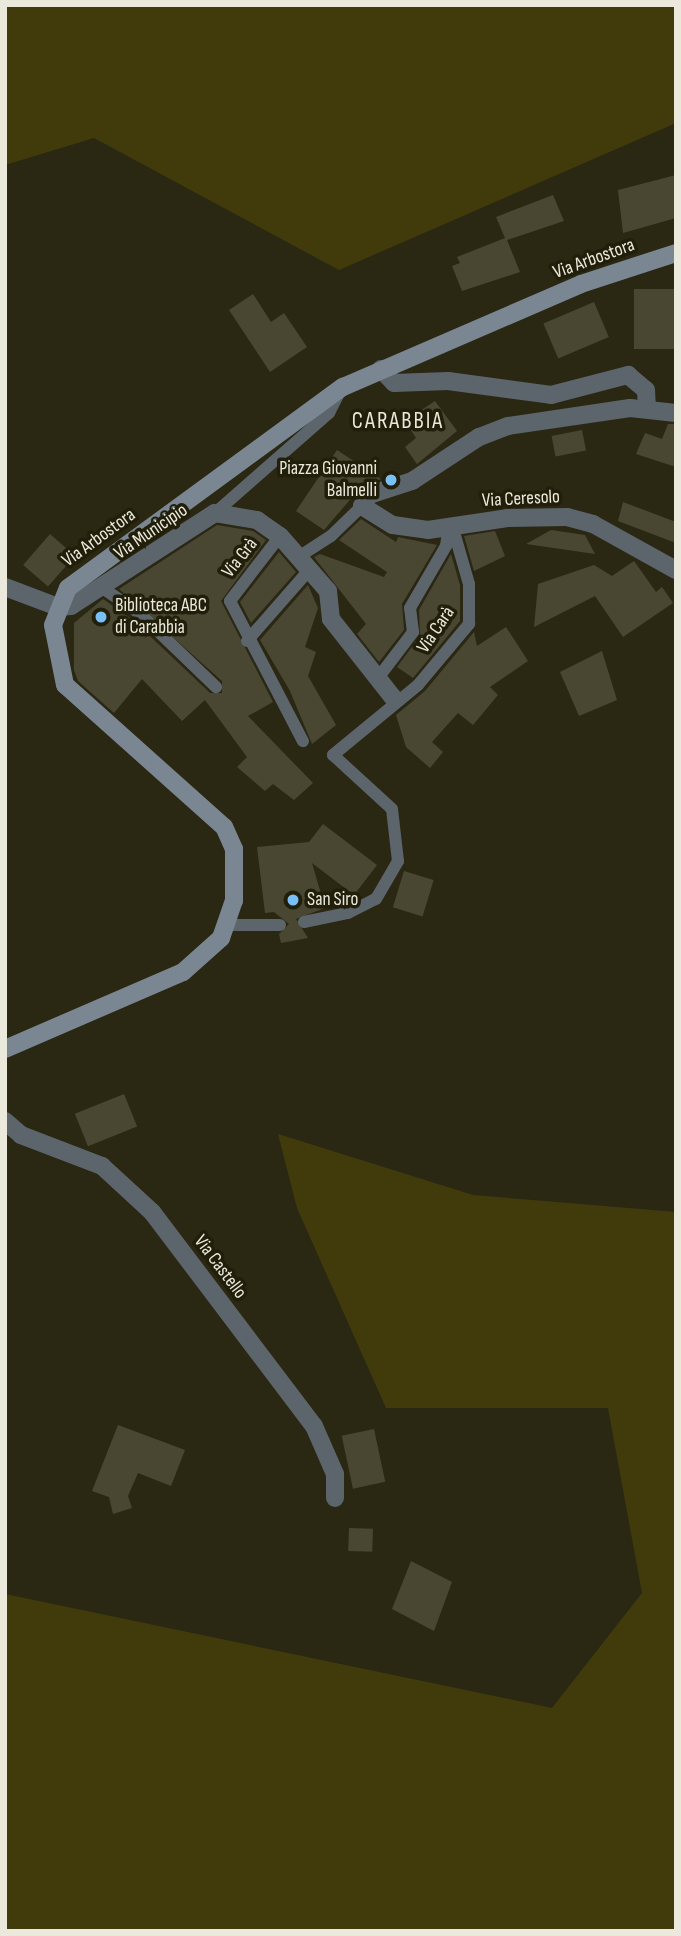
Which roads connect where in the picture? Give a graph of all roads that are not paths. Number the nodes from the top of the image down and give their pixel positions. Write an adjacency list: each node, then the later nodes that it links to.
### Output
1 (676, 253): 2 (street, Via Arbostora)
2 (381, 369): 3 (street, Via Arbostora); 4 (street)
3 (343, 387): 7 (lane); 14 (street, Via Arbostora)
4 (648, 409): 5 (street); 6 (street)
5 (676, 413)
6 (362, 506): 8 (street, Via Ceresolo); 10 (lane)
7 (215, 513): 9 (street, Via Municipio); 13 (street, Via Municipio)
8 (450, 525): 11 (street, Via Ceresolo); 16 (lane); 18 (lane, Via Carà)
9 (280, 536): 10 (street, Via Municipio); 15 (lane, Via Grà)
10 (305, 563): 15 (lane); 16 (street, Via Municipio)
11 (676, 570)
12 (5, 587): 14 (street)
13 (104, 589): 14 (street, Via Municipio); 17 (lane)
14 (58, 607): 21 (street, Via Arbostora)
15 (247, 641): 19 (lane)
16 (378, 678): 18 (street, Via Municipio)
17 (216, 687)
18 (395, 701): 20 (lane, Via Carà)
19 (303, 741)
20 (304, 922)
21 (226, 925): 22 (lane); 23 (street, Via Arbostora)
22 (279, 925)
23 (5, 1049)
24 (5, 1121): 25 (street, Via Castello)
25 (335, 1498)

